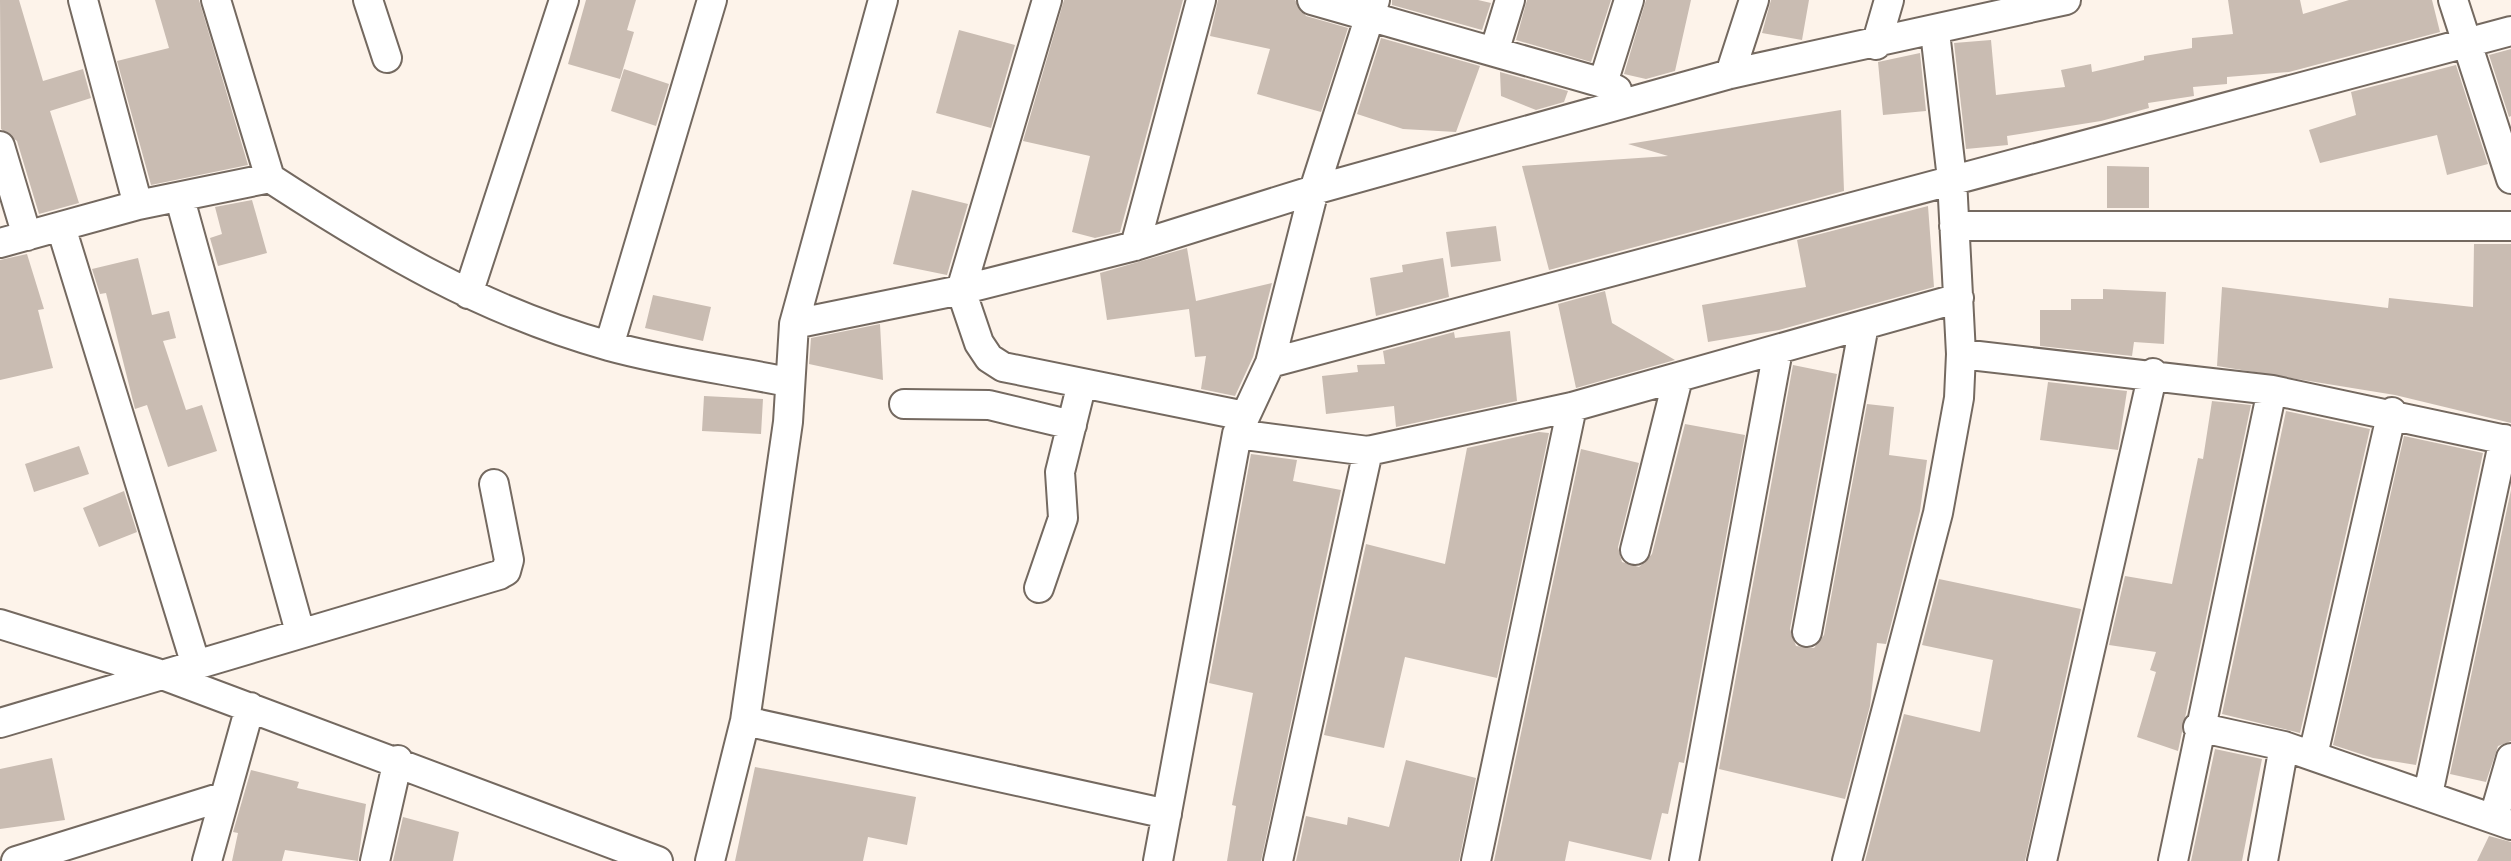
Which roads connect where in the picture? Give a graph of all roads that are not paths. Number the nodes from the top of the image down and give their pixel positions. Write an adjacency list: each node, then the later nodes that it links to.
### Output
1 (83, 0): 34 (street)
2 (216, 0): 29 (street)
3 (368, 0): 23 (street)
4 (564, 0): 41 (street)
5 (712, 0): 45 (street)
6 (884, 0): 43 (street)
7 (1047, 0): 40 (street)
8 (1201, 0): 39 (street)
9 (1312, 0): 17 (street)
10 (1510, 0): 22 (street)
11 (1629, 0): 25 (street)
12 (1754, 0): 24 (street)
13 (1889, 0): 21 (street)
14 (1962, 0): 18 (street)
15 (2066, 0): 18 (street)
16 (2453, 0): 20 (street)
17 (1373, 7): 22 (street); 32 (street)
18 (1944, 30): 21 (street); 30 (street)
19 (2511, 31): 20 (street)
20 (2466, 44): 27 (street); 30 (street)
21 (1876, 45): 24 (street)
22 (1495, 50): 25 (street)
23 (387, 58)
24 (1730, 74): 26 (street)
25 (1602, 84): 26 (street)
26 (1640, 100): 32 (street)
27 (2502, 130): 31 (street)
28 (0, 146): 38 (street)
29 (270, 178): 33 (street); 41 (street)
30 (1952, 179): 36 (street); 48 (street)
31 (2511, 180)
32 (1314, 190): 39 (street); 48 (street)
33 (180, 199): 34 (street); 65 (street)
34 (138, 205): 35 (street)
35 (61, 226): 38 (street); 67 (street)
36 (1954, 226): 37 (street); 42 (street)
37 (2511, 226)
38 (14, 239)
39 (1134, 246): 40 (street)
40 (961, 290): 43 (street); 52 (street)
41 (468, 294): 45 (street)
42 (1958, 298): 44 (street); 47 (street)
43 (794, 324): 51 (street)
44 (1864, 325): 46 (street); 66 (street)
45 (609, 346): 51 (street)
46 (1778, 350): 50 (street); 89 (street)
47 (1961, 354): 49 (street); 90 (street)
48 (1270, 363): 58 (street)
49 (2153, 373): 53 (street); 91 (street)
50 (1678, 378): 55 (street); 62 (street)
51 (788, 382): 70 (street)
52 (1082, 383): 57 (street); 58 (street)
53 (2272, 390): 56 (street); 72 (street)
54 (904, 404): 57 (street)
55 (1572, 407): 60 (street); 88 (street)
56 (2392, 412): 59 (street); 74 (street)
57 (1072, 425): 63 (street)
58 (1241, 425): 60 (street); 79 (street)
59 (2508, 440): 77 (street)
60 (1368, 451): 87 (street)
61 (494, 484): 65 (street)
62 (1634, 550)
63 (1038, 588)
64 (0, 624): 68 (street)
65 (300, 632): 67 (street)
66 (1807, 632)
67 (195, 662): 68 (street)
68 (157, 673): 69 (street); 71 (street)
69 (250, 707): 76 (street); 78 (street)
70 (746, 720): 79 (street); 85 (street)
71 (0, 724)
72 (2198, 727): 73 (street); 92 (street)
73 (2284, 746): 74 (street); 93 (street)
74 (2312, 755): 77 (street)
75 (2511, 758): 80 (street)
76 (398, 760): 83 (street); 84 (street)
77 (2428, 794): 80 (street)
78 (222, 797): 81 (street); 82 (street)
79 (1166, 814): 86 (street)
80 (2502, 821)
81 (16, 861)
82 (208, 861)
83 (376, 861)
84 (658, 861)
85 (710, 861)
86 (1158, 861)
87 (1278, 861)
88 (1476, 861)
89 (1684, 861)
90 (1848, 861)
91 (2042, 861)
92 (2173, 861)
93 (2263, 861)

